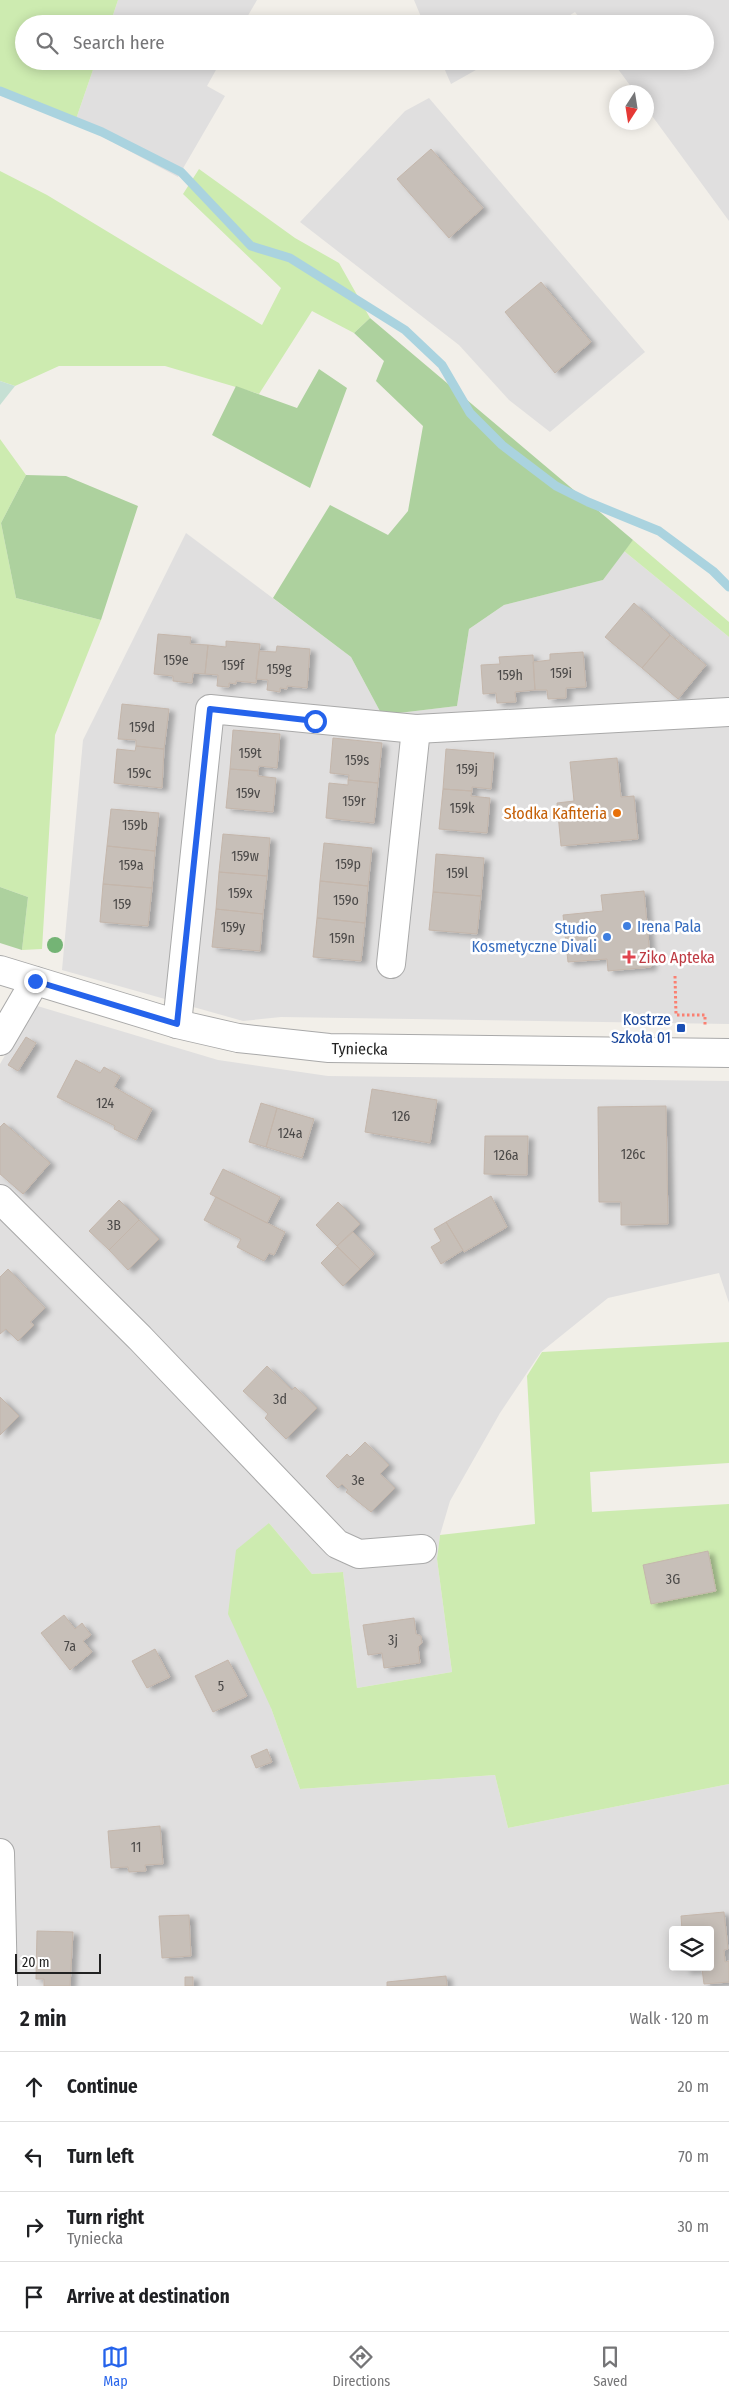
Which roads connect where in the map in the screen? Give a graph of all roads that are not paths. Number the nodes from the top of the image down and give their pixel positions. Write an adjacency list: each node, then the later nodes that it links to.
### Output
1 (729, 712): 2 (street)
2 (416, 729): 3 (street); 6 (street)
3 (391, 964)
4 (0, 970): 5 (street, Tyniecka)
5 (35, 981): 6 (street, Tyniecka); 7 (street)
6 (177, 1024): 8 (street, Tyniecka)
7 (0, 1041)
8 (729, 1052)
9 (0, 1200): 10 (street)
10 (422, 1549)
11 (0, 1853): 12 (street)
12 (3, 1986)

